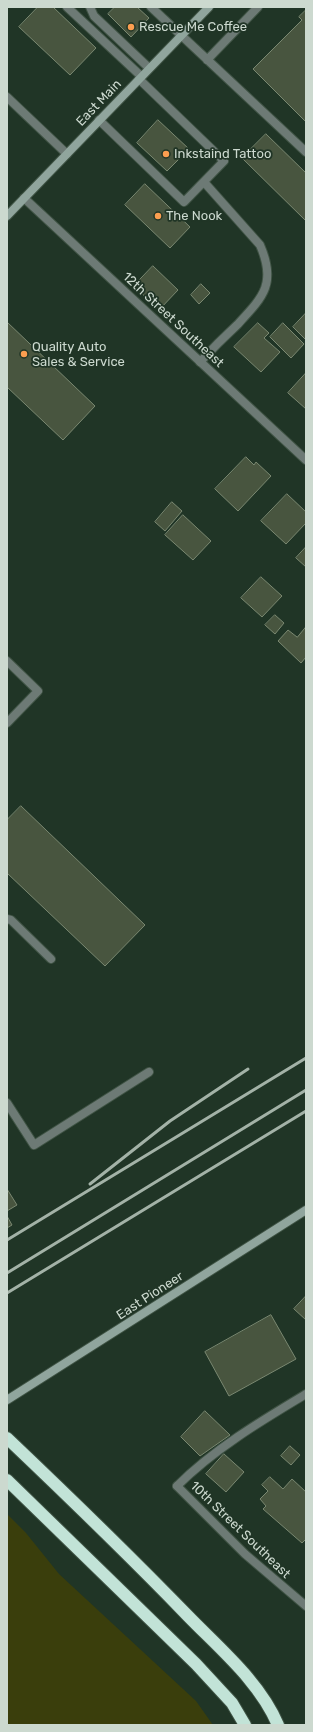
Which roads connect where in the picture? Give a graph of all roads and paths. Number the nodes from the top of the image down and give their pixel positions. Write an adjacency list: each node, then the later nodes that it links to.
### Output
1 (67, 7): 9 (street)
2 (90, 7): 8 (street)
3 (151, 7): 6 (street)
4 (209, 7): 6 (street, East Main)
5 (258, 7): 7 (street)
6 (181, 35): 7 (street); 8 (street, East Main)
7 (207, 60): 12 (street)
8 (149, 68): 9 (street, East Main)
9 (140, 78): 11 (street, East Main); 14 (street)
10 (7, 97): 13 (street)
11 (99, 120): 13 (street, East Main); 14 (street)
12 (306, 152)
13 (67, 154): 15 (street, East Main)
14 (204, 182): 17 (street)
15 (24, 198): 16 (street, East Main); 17 (street, 12th Street Southeast)
16 (7, 216)
17 (200, 362): 18 (street, 12th Street Southeast)
18 (306, 460)
19 (7, 661): 20 (street)
20 (7, 723)
21 (7, 919): 22 (street)
22 (51, 959)
23 (149, 1072): 24 (street)
24 (7, 1103)
25 (306, 1210): 27 (street, East Pioneer)
26 (306, 1394): 30 (street, 10th Street Southeast)
27 (7, 1400)
28 (7, 1438): 32 (highway)
29 (7, 1480): 31 (highway)
30 (306, 1606)
31 (245, 1725)
32 (278, 1725)

